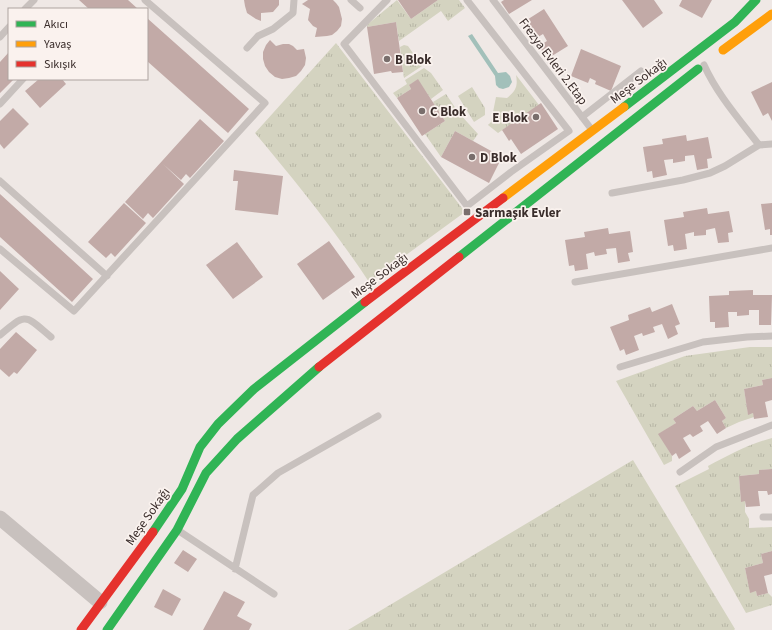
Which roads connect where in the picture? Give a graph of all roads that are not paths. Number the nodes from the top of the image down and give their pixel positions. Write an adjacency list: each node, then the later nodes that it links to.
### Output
1 (34, 0): 9 (lane)
2 (145, 0): 29 (lane)
3 (294, 0): 14 (lane)
4 (350, 0): 10 (lane)
5 (387, 0): 23 (lane)
6 (467, 0): 23 (lane)
7 (493, 0): 19 (lane, Frezya Evleri 2.Etap)
8 (756, 0): 20 (street, Meşe Sokağı)
9 (26, 8)
10 (360, 8)
11 (772, 14): 15 (street)
12 (8, 28): 13 (lane)
13 (0, 37)
14 (246, 48)
15 (704, 65): 22 (lane); 41 (street)
16 (641, 71): 19 (lane, Frezya Evleri 2.Etap)
17 (22, 80): 18 (lane)
18 (0, 104)
19 (582, 118): 20 (lane, Frezya Evleri 2.Etap)
20 (592, 130): 25 (street, Meşe Sokağı)
21 (772, 144): 22 (lane)
22 (759, 145): 26 (lane)
23 (511, 172): 25 (lane)
24 (0, 181): 29 (lane)
25 (519, 185): 44 (street, Meşe Sokağı)
26 (612, 193)
27 (772, 248): 30 (lane)
28 (0, 250): 29 (lane)
29 (106, 276)
30 (575, 282)
31 (0, 335): 33 (lane)
32 (772, 336): 34 (lane)
33 (51, 337)
34 (620, 367)
35 (378, 416): 42 (lane)
36 (772, 425): 37 (lane)
37 (680, 472)
38 (763, 517): 39 (lane)
39 (772, 517)
40 (0, 518): 44 (street)
41 (177, 530): 42 (lane); 46 (street)
42 (235, 569): 43 (lane)
43 (274, 594)
44 (100, 602): 45 (street, Meşe Sokağı)
45 (81, 630)
46 (107, 630)

